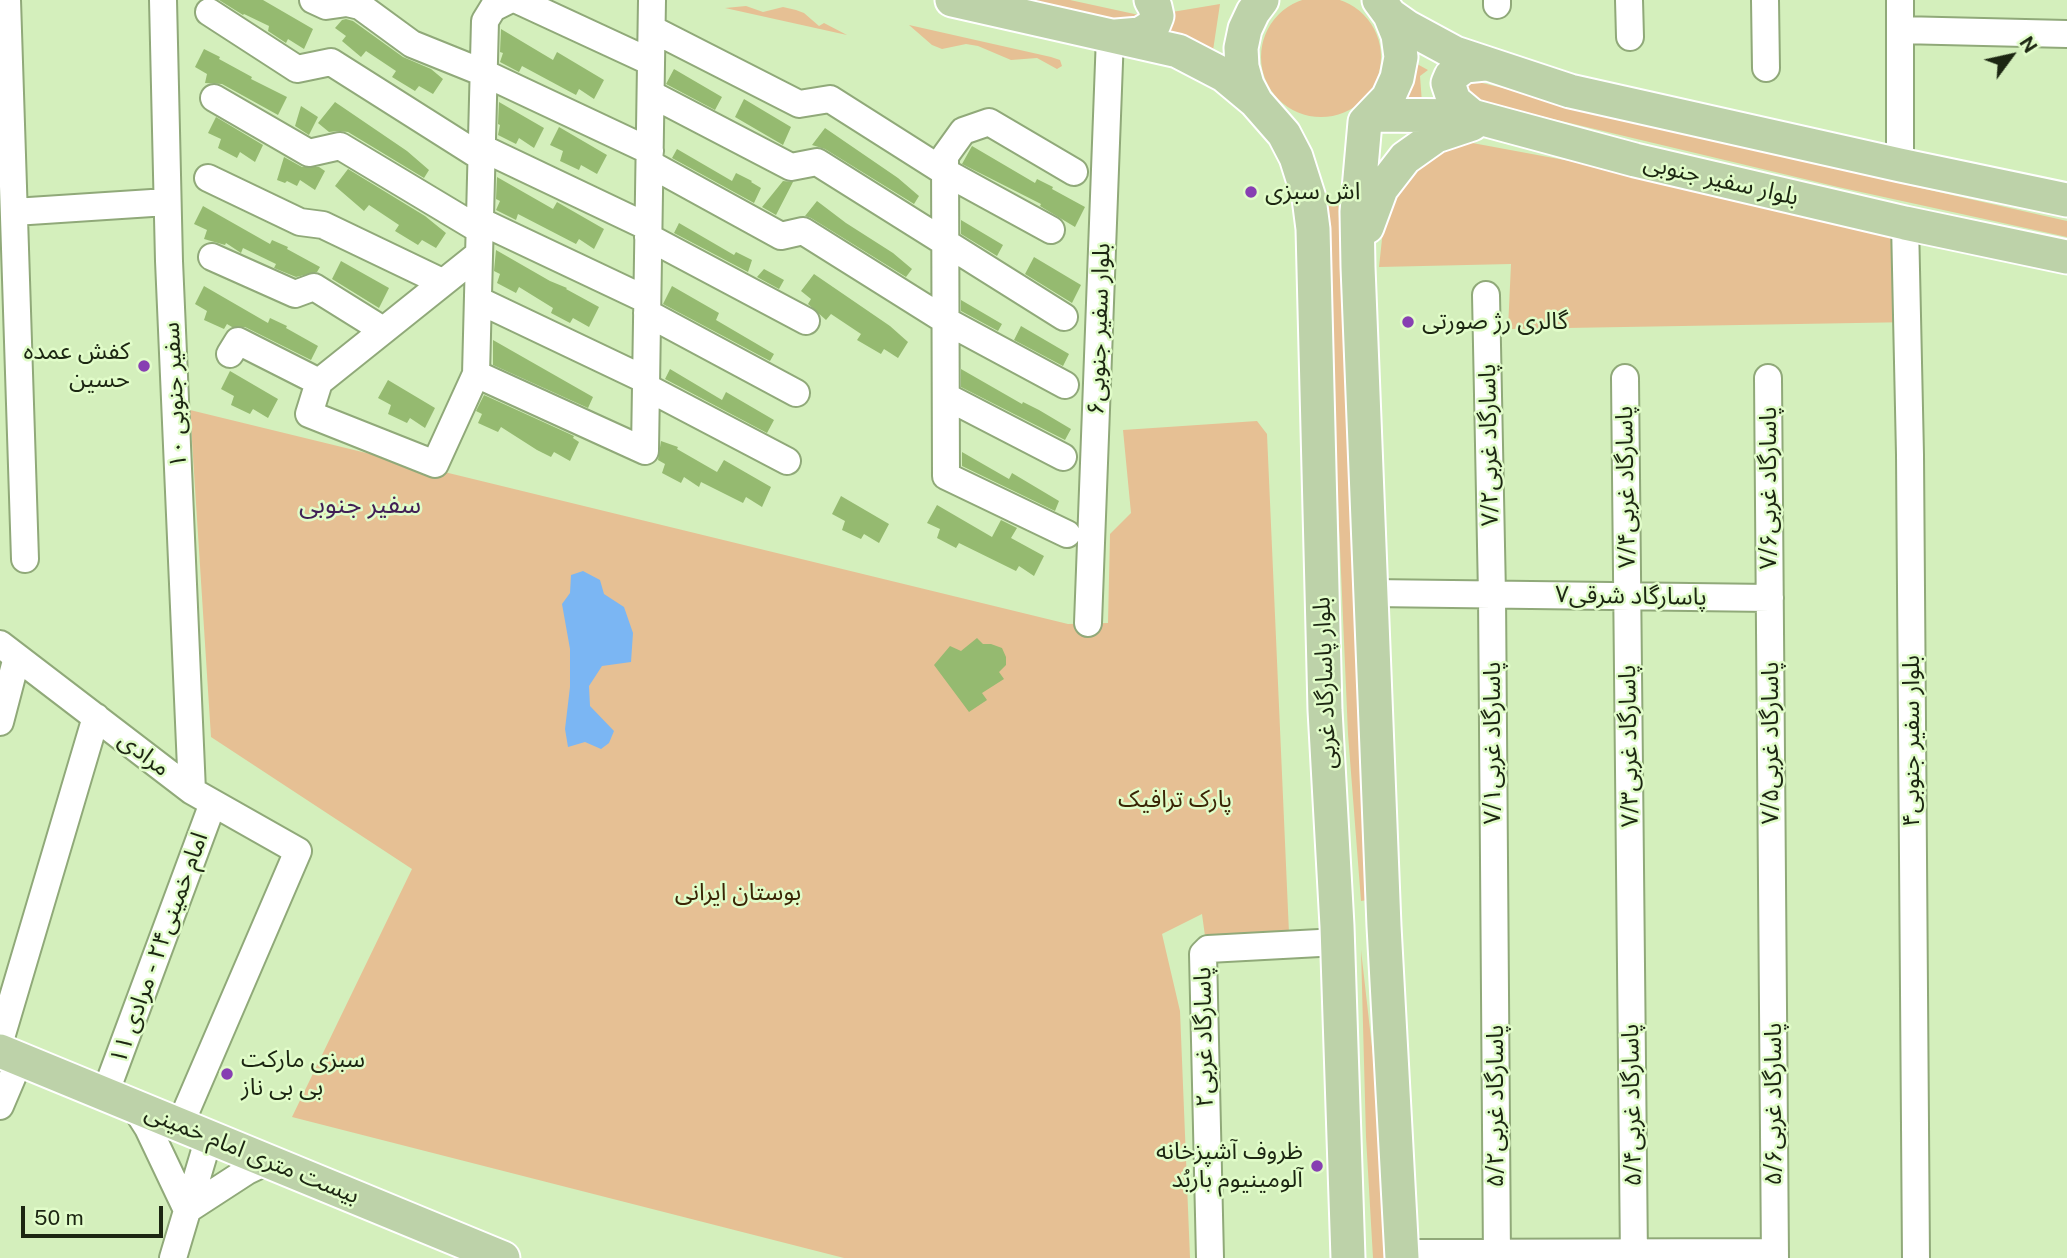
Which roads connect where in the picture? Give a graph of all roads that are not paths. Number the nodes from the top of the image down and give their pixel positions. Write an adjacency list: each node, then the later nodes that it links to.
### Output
1 (7, 0): 20 (street)
2 (163, 0): 37 (street, سفیر جنوبی ۱۰)
3 (313, 0): 24 (street)
4 (509, 0): 24 (street)
5 (517, 0): 21 (street)
6 (652, 0): 15 (street)
7 (952, 0): 18 (main road)
8 (1151, 0): 18 (main road)
9 (1262, 0): 27 (main road)
10 (1629, 0): 19 (street)
11 (1765, 0): 23 (street)
12 (1900, 0): 16 (street)
13 (1384, 7): 22 (main road); 28 (main road)
14 (209, 12): 30 (street)
15 (652, 29): 21 (street); 33 (street)
16 (1900, 30): 17 (street); 32 (street)
17 (2067, 34)
18 (1110, 36): 27 (main road); 73 (street, بلوار سفیر جنوبی۶)
19 (1630, 37)
20 (4, 39): 38 (street)
21 (651, 62): 25 (street)
22 (1485, 64): 29 (main road); 32 (main road)
23 (1766, 68)
24 (484, 73): 30 (street); 31 (street)
25 (650, 94): 31 (street); 43 (street)
26 (214, 98): 42 (street)
27 (1264, 110): 79 (main road, بلوار پاسارگاد غربی)
28 (1369, 118): 29 (main road, بلوار سفیر جنوبی); 46 (main road, بلوار پاسارگاد غربی)
29 (1484, 119): 39 (main road, بلوار سفیر جنوبی); 46 (main road)
30 (481, 152): 41 (street); 42 (street)
31 (650, 157): 41 (street); 53 (street)
32 (1900, 165): 36 (main road)
33 (945, 172): 34 (street); 40 (street); 43 (street)
34 (1074, 172)
35 (208, 178): 47 (street)
36 (2067, 200)
37 (167, 202): 38 (street); 77 (street, سفیر جنوبی ۱۰)
38 (14, 212): 57 (street)
39 (1905, 223): 45 (main road, بلوار سفیر جنوبی); 97 (street, بلوار سفیر جنوبی۴)
40 (1051, 230)
41 (648, 232): 50 (street); 52 (street)
42 (480, 235): 47 (street); 49 (street); 50 (street)
43 (946, 245): 51 (street); 53 (street)
44 (212, 257): 54 (street)
45 (2067, 257)
46 (1358, 267): 69 (main road, بلوار پاسارگاد غربی)
47 (442, 282): 54 (street)
48 (1486, 295): 70 (street, پاسارگاد غربی۷/۲)
49 (478, 300): 56 (street); 61 (street)
50 (647, 307): 61 (street); 63 (street)
51 (1064, 317)
52 (806, 321)
53 (947, 322): 62 (street); 64 (street)
54 (383, 330): 60 (street)
55 (230, 354): 60 (street)
56 (476, 374): 60 (street); 61 (street)
57 (10, 378): 68 (street)
58 (1625, 378): 71 (street, پاسارگاد غربی۷/۴)
59 (1768, 378): 72 (street, پاسارگاد غربی۷/۶)
60 (319, 382)
61 (646, 383): 66 (street)
62 (1065, 385)
63 (796, 393)
64 (947, 397): 65 (street); 67 (street)
65 (1063, 457)
66 (787, 461)
67 (1067, 534)
68 (25, 559)
69 (1372, 593): 70 (street, پاسارگاد شرقی۷); 78 (main road, بلوار پاسارگاد غربی)
70 (1492, 595): 71 (street, پاسارگاد شرقی۷); 82 (street, پاسارگاد غربی۷/۱)
71 (1628, 596): 72 (street, پاسارگاد شرقی۷); 81 (street, پاسارگاد غربی۷/۳)
72 (1770, 598): 80 (street, پاسارگاد غربی۷/۵)
73 (1088, 623)
74 (9, 650): 75 (street, مرادی); 76 (street)
75 (96, 717): 77 (street, مرادی); 83 (street)
76 (0, 722)
77 (202, 797): 84 (street, امام خمینی۲۴ - مرادی ۱۱); 86 (street, مرادی)
78 (1384, 926): 79 (main road); 89 (main road, بلوار پاسارگاد غربی)
79 (1338, 934): 95 (street, پاسارگاد غربی۲); 96 (main road, بلوار پاسارگاد غربی)
80 (1773, 955): 92 (street, پاسارگاد غربی۵/۶)
81 (1631, 957): 91 (street, پاسارگاد غربی۵/۴)
82 (1495, 960): 90 (street, پاسارگاد غربی۵/۲)
83 (7, 1050): 84 (main road, بیست متری امام خمینی); 85 (street)
84 (119, 1100): 86 (main road, بیست متری امام خمینی); 88 (street)
85 (0, 1106)
86 (194, 1131): 87 (main road, بیست متری امام خمینی); 88 (street)
87 (268, 1161): 88 (street); 94 (main road, بیست متری امام خمینی)
88 (187, 1210): 93 (street)
89 (1402, 1255): 90 (street)
90 (1497, 1255): 91 (street)
91 (1634, 1255): 92 (street)
92 (1775, 1255)
93 (173, 1258)
94 (503, 1258)
95 (1210, 1258)
96 (1348, 1258)
97 (1916, 1258)

